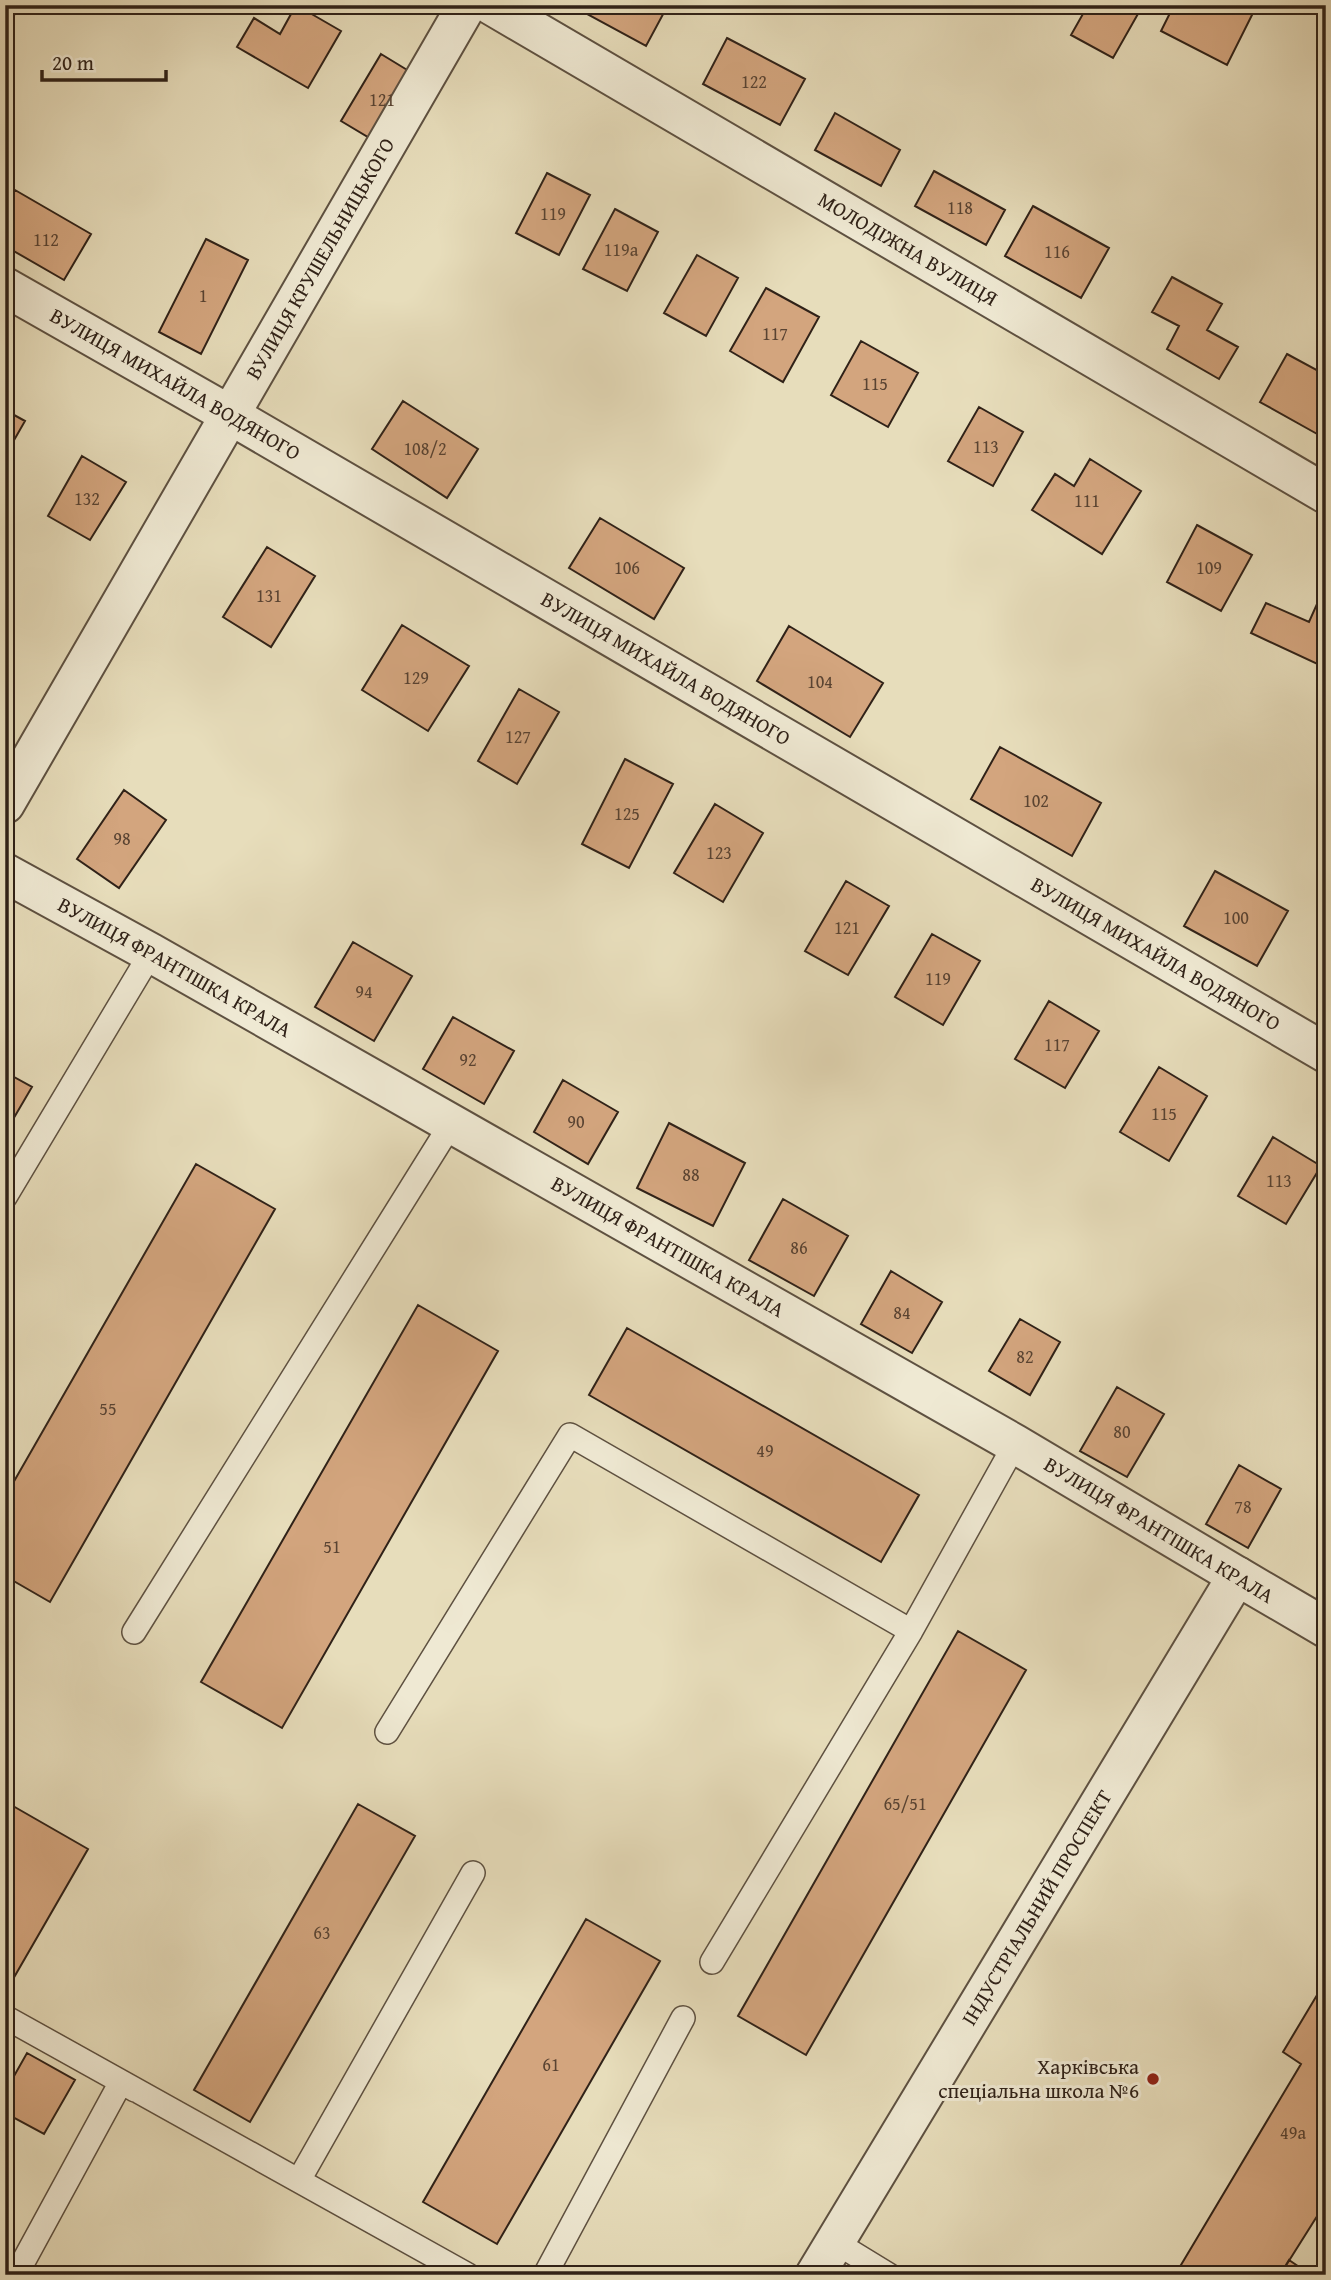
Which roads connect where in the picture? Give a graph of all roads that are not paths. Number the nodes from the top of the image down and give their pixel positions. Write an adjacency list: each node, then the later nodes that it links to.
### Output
1 (467, 5): 4 (street, ВУЛИЦЯ КРУШЕЛЬНИЦЬКОГО)
2 (491, 5): 5 (street, МОЛОДІЖНА ВУЛИЦЯ)
3 (5, 287): 4 (street, ВУЛИЦЯ МИХАЙЛА ВОДЯНОГО)
4 (230, 415): 6 (street, ВУЛИЦЯ КРУШЕЛЬНИЦЬКОГО); 9 (street, ВУЛИЦЯ МИХАЙЛА ВОДЯНОГО)
5 (1326, 494)
6 (5, 804)
7 (5, 873): 8 (street, ВУЛИЦЯ ФРАНТІШКА КРАЛА)
8 (151, 953): 10 (street, ВУЛИЦЯ ФРАНТІШКА КРАЛА); 11 (lane)
9 (1326, 1053)
10 (451, 1124): 12 (street, ВУЛИЦЯ ФРАНТІШКА КРАЛА); 16 (lane)
11 (5, 1198)
12 (1015, 1444): 13 (street, ВУЛИЦЯ ФРАНТІШКА КРАЛА); 15 (lane)
13 (1237, 1576): 14 (street, ВУЛИЦЯ ФРАНТІШКА КРАЛА); 24 (street, ІНДУСТРІАЛЬНИЙ ПРОСПЕКТ)
14 (1326, 1628)
15 (911, 1631): 17 (lane); 19 (lane)
16 (134, 1632)
17 (387, 1732)
18 (473, 1873): 23 (lane)
19 (712, 1962)
20 (5, 2017): 22 (lane)
21 (682, 2018): 27 (lane)
22 (121, 2082): 23 (lane); 25 (lane)
23 (299, 2180): 26 (lane)
24 (835, 2242): 28 (street, ІНДУСТРІАЛЬНИЙ ПРОСПЕКТ); 29 (lane)
25 (16, 2275)
26 (468, 2275)
27 (545, 2275)
28 (815, 2275)
29 (889, 2275)

